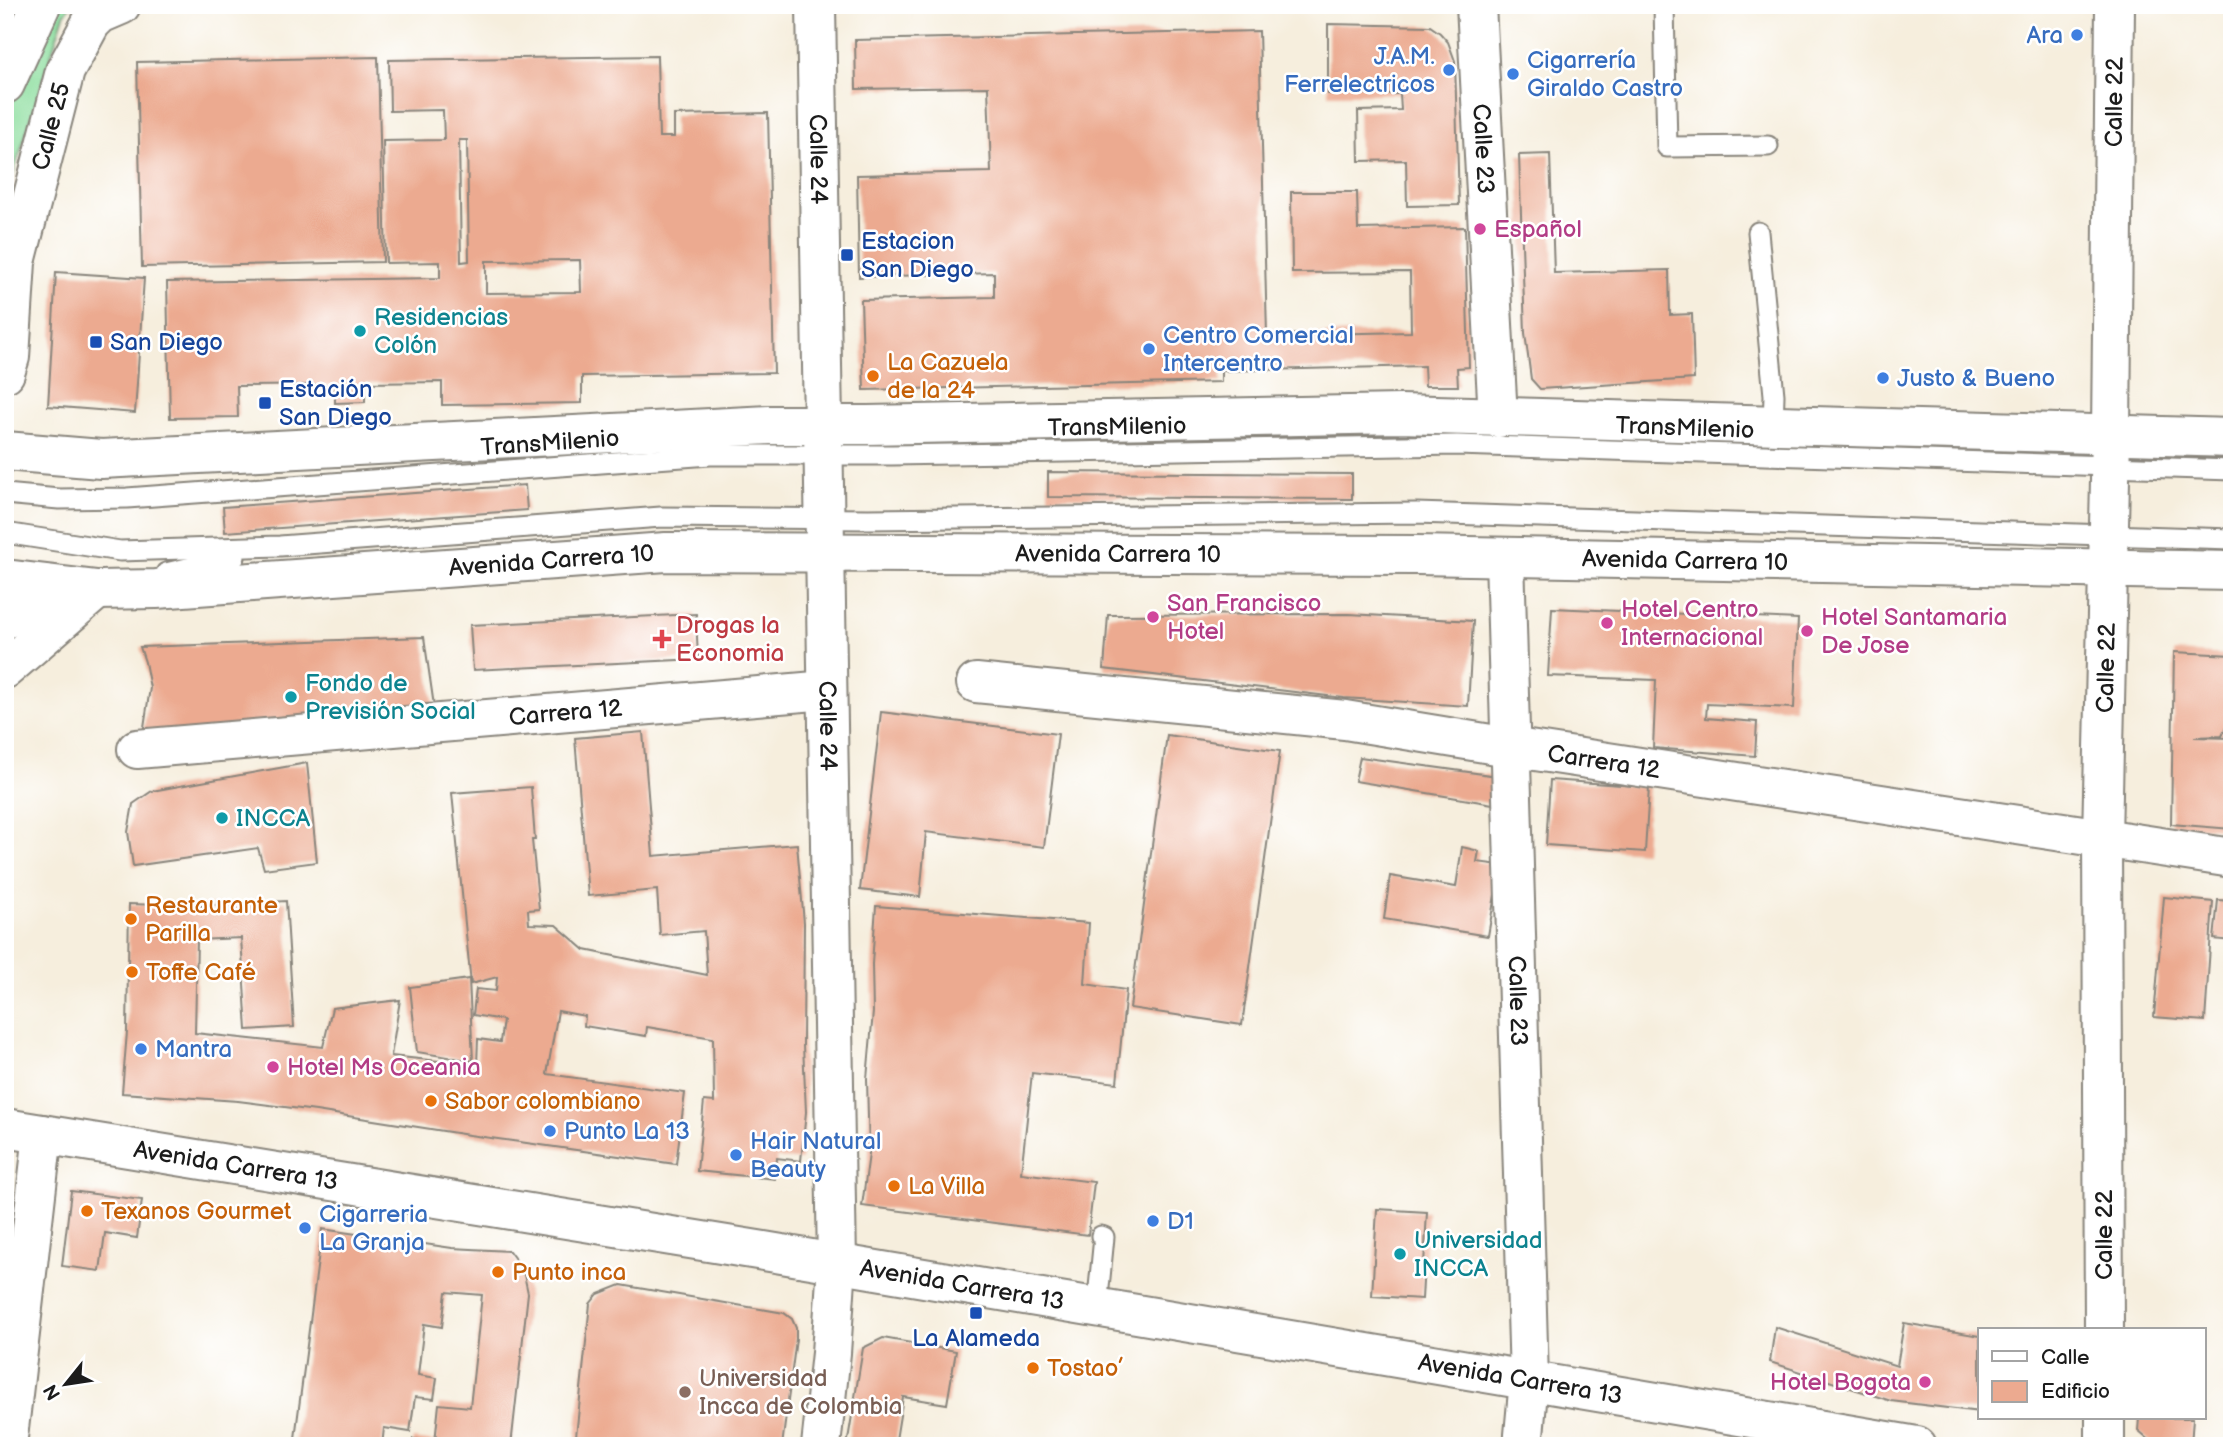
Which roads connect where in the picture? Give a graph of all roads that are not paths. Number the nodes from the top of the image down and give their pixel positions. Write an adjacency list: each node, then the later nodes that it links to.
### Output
1 (41, 5): 7 (main road)
2 (816, 5): 14 (main road, Calle 24)
3 (1476, 5): 11 (main road, Calle 23)
4 (1664, 5): 8 (lane)
5 (2115, 5): 16 (main road, Calle 22)
6 (111, 10): 10 (main road, Calle 25)
7 (5, 84)
8 (1768, 146)
9 (1758, 232): 12 (lane)
10 (5, 373)
11 (1498, 418): 12 (main road); 14 (main road)
12 (1773, 426): 16 (main road)
13 (2232, 438): 16 (main road)
14 (823, 440): 15 (main road); 16 (lane, TransMilenio); 18 (lane, TransMilenio); 20 (main road, Calle 24)
15 (5, 451)
16 (2111, 451): 17 (lane, TransMilenio); 23 (main road, Calle 22)
17 (2232, 470)
18 (5, 494)
19 (5, 533): 22 (lane)
20 (824, 536): 22 (lane); 23 (lane); 24 (main road, Avenida Carrera 10); 27 (main road, Avenida Carrera 10); 31 (main road, Calle 24)
21 (2232, 539): 23 (lane)
22 (280, 546): 27 (lane)
23 (2108, 552): 24 (main road, Avenida Carrera 10); 25 (main road, Avenida Carrera 10); 34 (main road, Calle 22)
24 (1505, 557): 32 (main road, Calle 23)
25 (2232, 571)
26 (5, 579): 27 (main road, Avenida Carrera 10)
27 (97, 590): 28 (main road); 29 (main road)
28 (5, 619)
29 (5, 668)
30 (976, 683): 32 (main road, Carrera 12)
31 (827, 690): 33 (main road, Carrera 12); 39 (main road, Calle 24)
32 (1509, 747): 34 (main road, Carrera 12); 42 (main road, Calle 23)
33 (137, 749)
34 (2102, 838): 35 (main road, Carrera 12); 41 (main road, Calle 22)
35 (2232, 858)
36 (5, 1128): 37 (main road, Avenida Carrera 13)
37 (43, 1133): 39 (main road, Avenida Carrera 13); 44 (main road)
38 (1101, 1236): 40 (lane)
39 (837, 1264): 40 (main road, Avenida Carrera 13); 45 (main road, Calle 24)
40 (1097, 1308): 42 (main road, Avenida Carrera 13)
41 (2104, 1328)
42 (1529, 1380): 46 (main road, Calle 23); 47 (main road, Avenida Carrera 13)
43 (2105, 1420): 48 (main road)
44 (7, 1446)
45 (821, 1446)
46 (1523, 1446)
47 (1917, 1446)
48 (2105, 1446)

